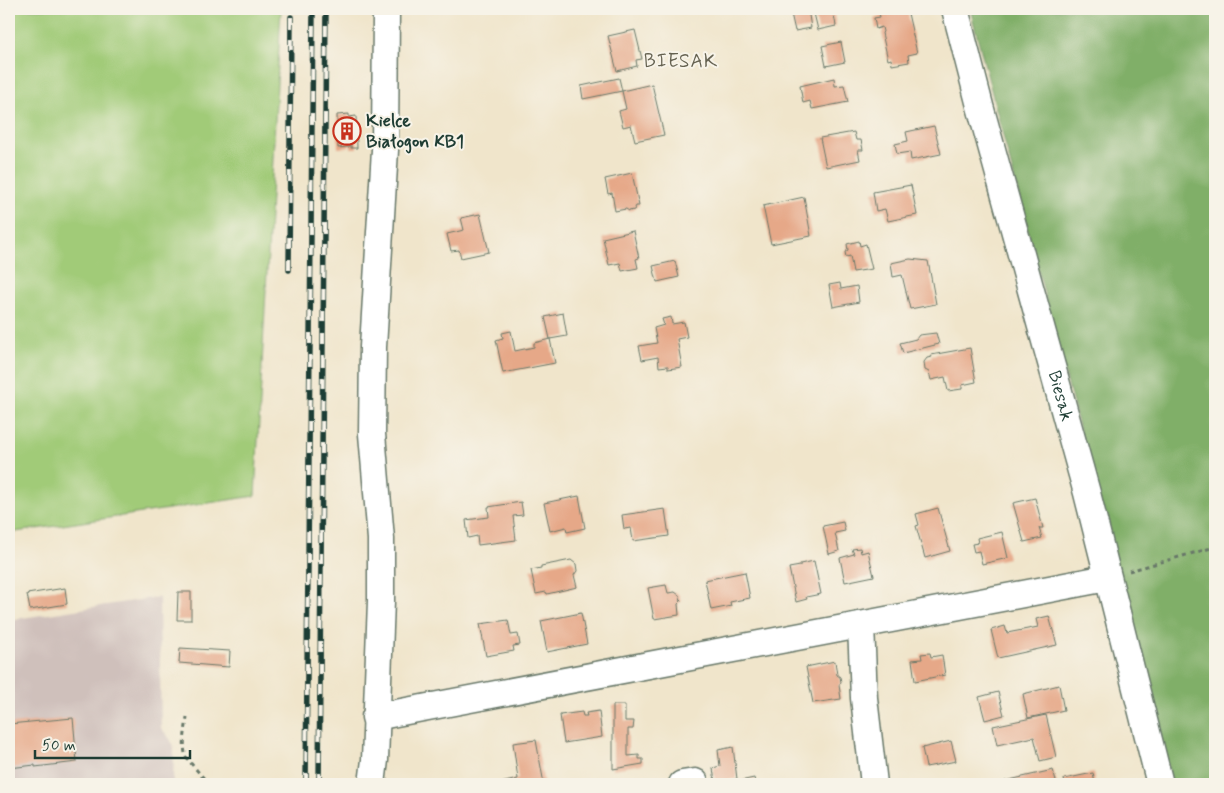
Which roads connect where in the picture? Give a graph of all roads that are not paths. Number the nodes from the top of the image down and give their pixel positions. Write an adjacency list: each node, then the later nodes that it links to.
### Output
1 (386, 9): 5 (street)
2 (955, 9): 3 (street, Biesak)
3 (1107, 578): 4 (street); 8 (street, Biesak)
4 (861, 625): 5 (street); 7 (street)
5 (376, 717): 6 (street)
6 (372, 784)
7 (874, 784)
8 (1160, 784)

